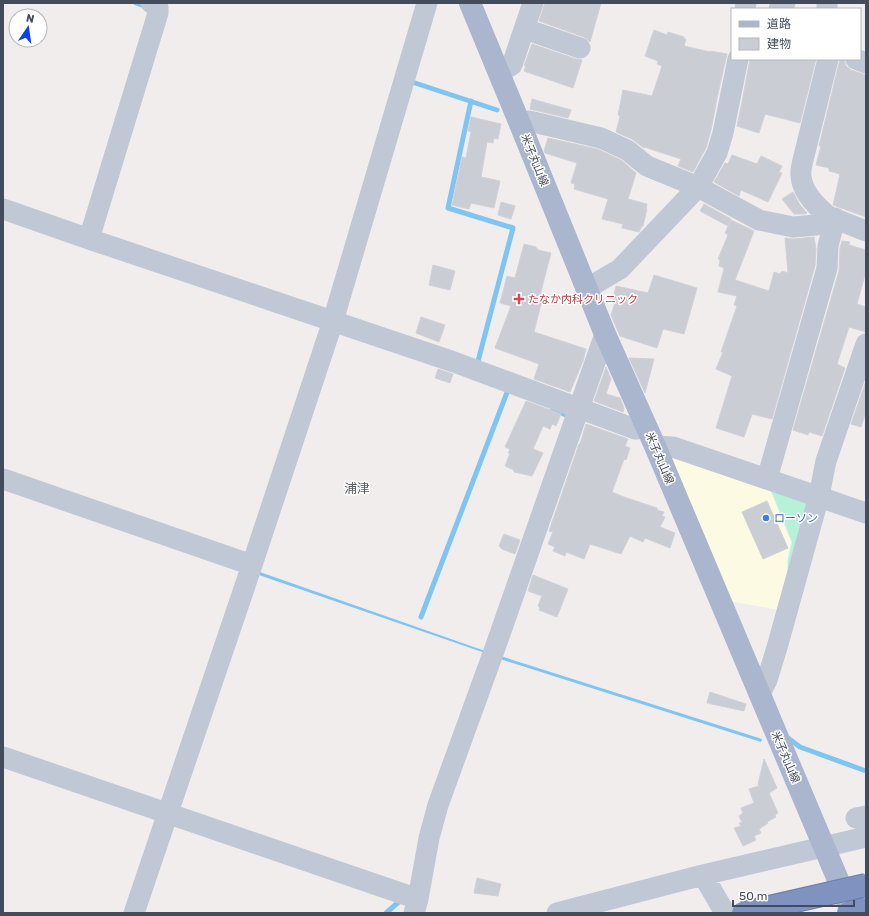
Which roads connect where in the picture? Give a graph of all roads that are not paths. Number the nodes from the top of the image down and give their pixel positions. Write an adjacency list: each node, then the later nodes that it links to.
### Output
1 (151, 3): 15 (street)
2 (427, 3): 17 (street)
3 (470, 3): 9 (main road, 米子丸山線)
4 (533, 3): 5 (street)
5 (525, 29): 6 (street); 9 (street)
6 (580, 48)
7 (738, 60): 11 (street)
8 (828, 60): 13 (street)
9 (499, 72): 10 (main road, 米子丸山線)
10 (520, 124): 11 (street); 16 (main road, 米子丸山線)
11 (698, 187): 13 (street); 16 (street)
12 (3, 209): 15 (street)
13 (831, 217): 14 (street); 23 (street)
14 (866, 231)
15 (89, 239): 17 (street)
16 (586, 289): 18 (main road, 米子丸山線)
17 (333, 321): 20 (street); 26 (street)
18 (604, 334): 20 (street); 21 (main road, 米子丸山線)
19 (866, 344): 24 (street)
20 (578, 408): 21 (street); 34 (street)
21 (651, 437): 23 (street); 27 (main road, 米子丸山線)
22 (3, 479): 26 (street)
23 (767, 479): 24 (street)
24 (818, 496): 25 (street); 27 (street)
25 (866, 513)
26 (252, 565): 29 (street)
27 (760, 694): 31 (main road, 米子丸山線)
28 (3, 757): 29 (street)
29 (168, 812): 34 (street); 36 (street)
30 (866, 837): 31 (street)
31 (824, 846): 32 (street); 41 (main road, 米子丸山線)
32 (703, 875): 37 (street); 38 (street)
33 (866, 885): 39 (highway, bridge)
34 (416, 906)
35 (866, 909): 40 (highway, bridge)
36 (134, 913)
37 (557, 913)
38 (725, 913)
39 (743, 913)
40 (848, 913)
41 (852, 913)

